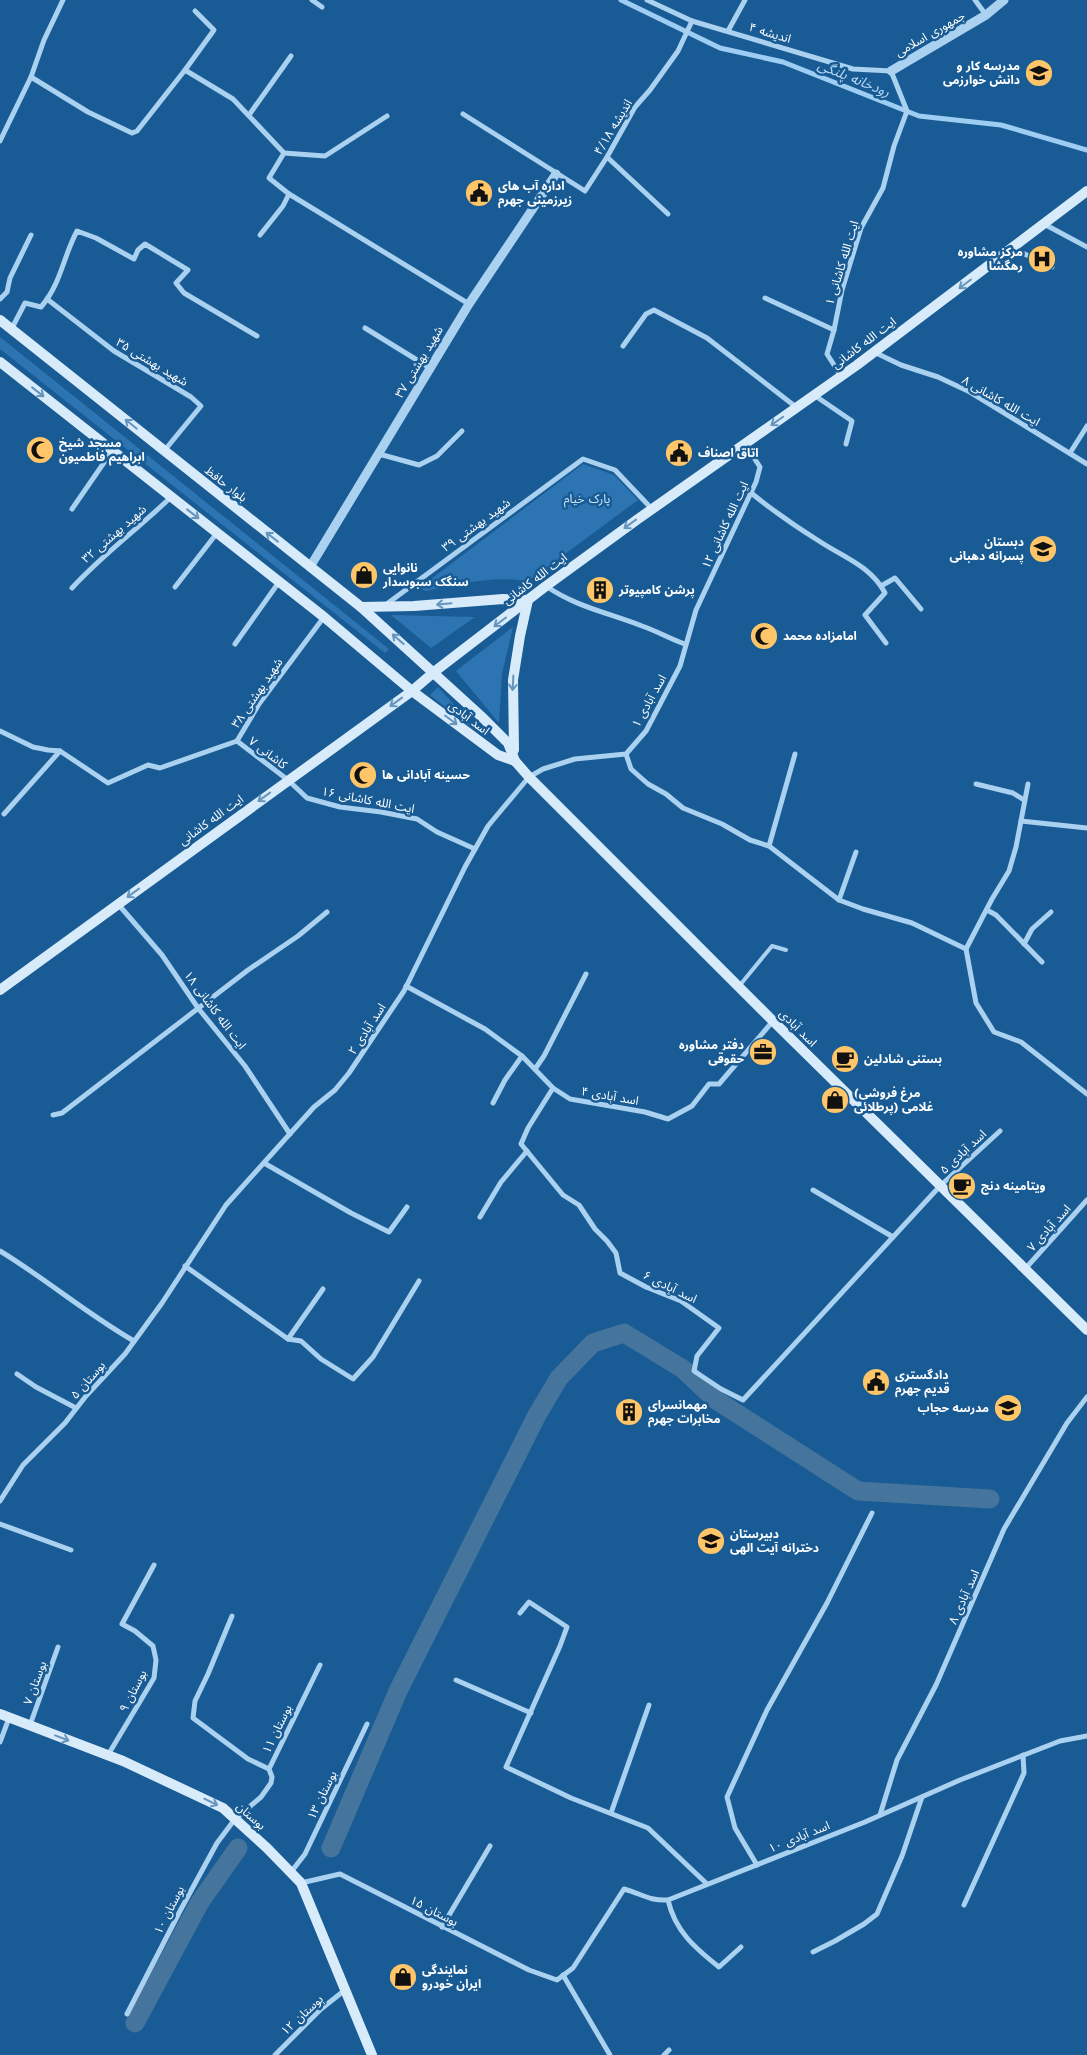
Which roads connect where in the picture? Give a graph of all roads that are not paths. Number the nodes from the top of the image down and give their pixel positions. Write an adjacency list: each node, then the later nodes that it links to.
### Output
1 (63, 0): 15 (street)
2 (312, 0): 7 (street)
3 (647, 0): 10 (street, اندیشه ۴)
4 (745, 0): 11 (street)
5 (975, 0): 9 (street)
6 (1004, 0): 9 (street, جمهوری اسلامی)
7 (322, 7)
8 (195, 11): 13 (street)
9 (986, 16): 14 (street, جمهوری اسلامی)
10 (692, 21): 11 (street, اندیشه ۴); 21 (street, اندیشه ۴/۱۸)
11 (728, 31): 14 (street, اندیشه ۴)
12 (291, 56): 17 (street)
13 (185, 70): 15 (street); 17 (street)
14 (891, 71): 39 (street, ایت الله کاشانی ۱)
15 (31, 77): 19 (street)
16 (463, 114): 22 (street)
17 (249, 115): 20 (street)
18 (387, 116): 20 (street)
19 (0, 141)
20 (284, 153): 24 (street)
21 (607, 157): 22 (street, اندیشه ۴/۱۸); 25 (street)
22 (556, 174): 35 (street, شهید بهشتی ۳۷)
23 (1087, 190): 26 (main road, ایت الله کاشانی)
24 (289, 194): 28 (street); 35 (street)
25 (668, 214)
26 (1044, 223): 29 (street); 30 (main road, ایت الله کاشانی)
27 (31, 235): 33 (street)
28 (260, 235)
29 (1087, 247)
30 (1012, 248): 31 (street); 42 (main road, ایت الله کاشانی, one-way to 42)
31 (1052, 267)
32 (765, 298): 39 (street)
33 (0, 299)
34 (47, 300): 37 (street); 40 (street); 53 (street, شهید بهشتی ۳۵)
35 (469, 304): 44 (street, شهید بهشتی ۳۷)
36 (0, 320): 37 (main road, بلوار حافظ)
37 (12, 328): 53 (main road, بلوار حافظ, one-way to 37)
38 (365, 328): 44 (street)
39 (834, 330): 45 (street, ایت الله کاشانی ۱)
40 (256, 336)
41 (623, 346): 47 (street)
42 (874, 352): 45 (main road, ایت الله کاشانی); 54 (street, ایت الله کاشانی ۸)
43 (0, 362): 52 (main road, one-way to 52)
44 (430, 368): 55 (street, شهید بهشتی ۳۷)
45 (841, 376): 46 (main road, ایت الله کاشانی)
46 (814, 395): 47 (main road, ایت الله کاشانی); 51 (street)
47 (796, 408): 50 (main road, ایت الله کاشانی, one-way to 50)
48 (1087, 426): 54 (street)
49 (462, 431): 55 (street)
50 (744, 444): 57 (street, ایت الله کاشانی ۱۲); 60 (main road, ایت الله کاشانی)
51 (846, 444)
52 (112, 450): 58 (main road); 59 (street)
53 (164, 451): 62 (main road, بلوار حافظ, one-way to 53)
54 (1070, 452): 56 (street, ایت الله کاشانی ۸)
55 (378, 454): 62 (street, شهید بهشتی ۳۷)
56 (1087, 464)
57 (750, 492): 65 (street); 75 (street, ایت الله کاشانی ۱۲)
58 (171, 497): 61 (main road, one-way to 61); 67 (street, شهید بهشتی ۳۲)
59 (72, 509)
60 (652, 509): 64 (main road, ایت الله کاشانی, one-way to 64); 70 (street, شهید بهشتی ۳۹)
61 (218, 533): 63 (main road); 66 (street)
62 (310, 567): 69 (main road, بلوار حافظ)
63 (279, 582): 72 (main road); 74 (street)
64 (546, 586): 68 (main road, ایت الله کاشانی); 75 (street)
65 (881, 586): 71 (street); 73 (street)
66 (175, 587)
67 (72, 588)
68 (528, 600): 70 (main road, one-way to 70); 76 (main road, ایت الله کاشانی, one-way to 76); 83 (main road, one-way to 83)
69 (361, 607): 70 (main road); 76 (main road, بلوار حافظ, one-way to 69)
70 (381, 607)
71 (921, 609)
72 (324, 617): 77 (main road); 79 (street, شهید بهشتی ۳۸)
73 (886, 643)
74 (235, 644)
75 (685, 644): 81 (street, اسد آبادی ۱)
76 (434, 672): 77 (main road, ایت الله کاشانی); 83 (main road, اسد آبادی)
77 (412, 691): 83 (main road, اسد آبادی, one-way to 83); 85 (main road, ایت الله کاشانی, one-way to 85)
78 (0, 731): 80 (street, شهید بهشتی ۳۸)
79 (237, 741): 80 (street, شهید بهشتی ۳۸); 85 (street, کاشانی ۷)
80 (60, 751): 89 (street)
81 (626, 754): 84 (street); 92 (street)
82 (795, 754): 92 (street)
83 (515, 761): 84 (main road, اسد آبادی)
84 (529, 777): 93 (street, اسد آبادی ۲); 106 (main road, اسد آبادی)
85 (288, 780): 93 (street, ایت الله کاشانی ۱۶); 96 (main road, ایت الله کاشانی, one-way to 96)
86 (976, 784): 88 (street)
87 (1028, 784): 88 (street)
88 (1024, 800): 90 (street)
89 (4, 814)
90 (1021, 821): 91 (street); 97 (street)
91 (1087, 828)
92 (769, 846): 95 (street)
93 (475, 849): 105 (street, اسد آبادی ۲)
94 (856, 852): 95 (street)
95 (839, 900): 101 (street)
96 (118, 904): 107 (main road, ایت الله کاشانی); 108 (street, ایت الله کاشانی ۱۸)
97 (987, 910): 100 (street); 101 (street)
98 (327, 912): 108 (street)
99 (1051, 912): 100 (street)
100 (1024, 944): 103 (street)
101 (966, 948): 113 (street)
102 (786, 950): 106 (lane)
103 (1042, 962)
104 (586, 974): 111 (street)
105 (406, 986): 110 (street, اسد آبادی ۴); 117 (street, اسد آبادی ۲)
106 (739, 987): 109 (main road, اسد آبادی)
107 (0, 990)
108 (198, 1008): 115 (street); 117 (street, ایت الله کاشانی ۱۸)
109 (773, 1021): 112 (street, اسد آبادی ۴); 120 (main road, اسد آبادی)
110 (522, 1056): 111 (street, اسد آبادی ۴); 114 (street)
111 (535, 1069): 112 (street, اسد آبادی ۴)
112 (553, 1088): 118 (street)
113 (1087, 1094)
114 (493, 1103)
115 (53, 1115)
116 (1000, 1131): 120 (street, اسد آبادی ۵)
117 (290, 1134): 119 (street, اسد آبادی ۲)
118 (527, 1151): 124 (street); 125 (street, اسد آبادی ۶)
119 (264, 1163): 123 (street); 127 (street, اسد آبادی ۲)
120 (940, 1186): 125 (street, اسد آبادی ۶); 128 (main road, اسد آبادی)
121 (812, 1190): 125 (street)
122 (1087, 1200): 128 (street, اسد آبادی ۷)
123 (407, 1208)
124 (480, 1217)
125 (893, 1237)
126 (0, 1251): 133 (street)
127 (185, 1266): 132 (street); 133 (street, بوستان ۵)
128 (1025, 1269): 131 (main road, اسد آبادی)
129 (420, 1281): 132 (street)
130 (323, 1289): 132 (street)
131 (1087, 1330)
132 (288, 1339)
133 (134, 1341): 136 (street, بوستان ۵)
134 (18, 1374): 136 (street)
135 (1087, 1397): 159 (street, اسد آبادی ۸)
136 (76, 1408): 137 (street, بوستان ۵)
137 (0, 1501)
138 (872, 1513): 162 (street)
139 (0, 1524): 140 (street)
140 (71, 1550)
141 (154, 1565): 154 (street, بوستان ۹)
142 (520, 1613): 148 (street)
143 (232, 1616): 156 (street)
144 (58, 1647): 151 (street, بوستان ۷)
145 (320, 1665): 156 (street, بوستان ۱۱)
146 (456, 1680): 148 (street)
147 (648, 1705): 158 (street)
148 (531, 1713): 158 (street)
149 (4, 1716): 151 (main road, بوستان); 153 (street)
150 (367, 1724): 163 (street, بوستان ۱۳)
151 (30, 1726): 154 (main road, بوستان, one-way to 154)
152 (1087, 1736): 155 (street, اسد آبادی ۱۰)
153 (0, 1742)
154 (108, 1755): 160 (main road, بوستان, one-way to 160)
155 (1022, 1755): 157 (street, اسد آبادی ۱۰); 167 (street)
156 (269, 1769): 160 (street, بوستان ۱۱)
157 (922, 1797): 159 (street, اسد آبادی ۱۰); 170 (street)
158 (610, 1813): 165 (street)
159 (880, 1815): 162 (street, اسد آبادی ۱۰)
160 (235, 1819): 163 (main road, بوستان); 173 (street, بوستان ۱۰)
161 (490, 1846): 168 (street)
162 (757, 1864): 165 (street, اسد آبادی ۱۰)
163 (291, 1873): 164 (main road, بوستان)
164 (301, 1884): 168 (street, بوستان ۱۵); 172 (main road, بوستان)
165 (707, 1884): 166 (street, اسد آبادی ۱۰)
166 (668, 1900): 169 (street); 171 (street)
167 (964, 1905)
168 (442, 1927): 171 (street, بوستان ۱۵)
169 (741, 1947)
170 (813, 1952)
171 (563, 1975): 177 (street)
172 (345, 1990): 175 (street, ۱۲ بوستان); 176 (main road, بوستان)
173 (127, 2014)
174 (670, 2050): 178 (street)
175 (275, 2055)
176 (372, 2055)
177 (610, 2055)
178 (664, 2055)

